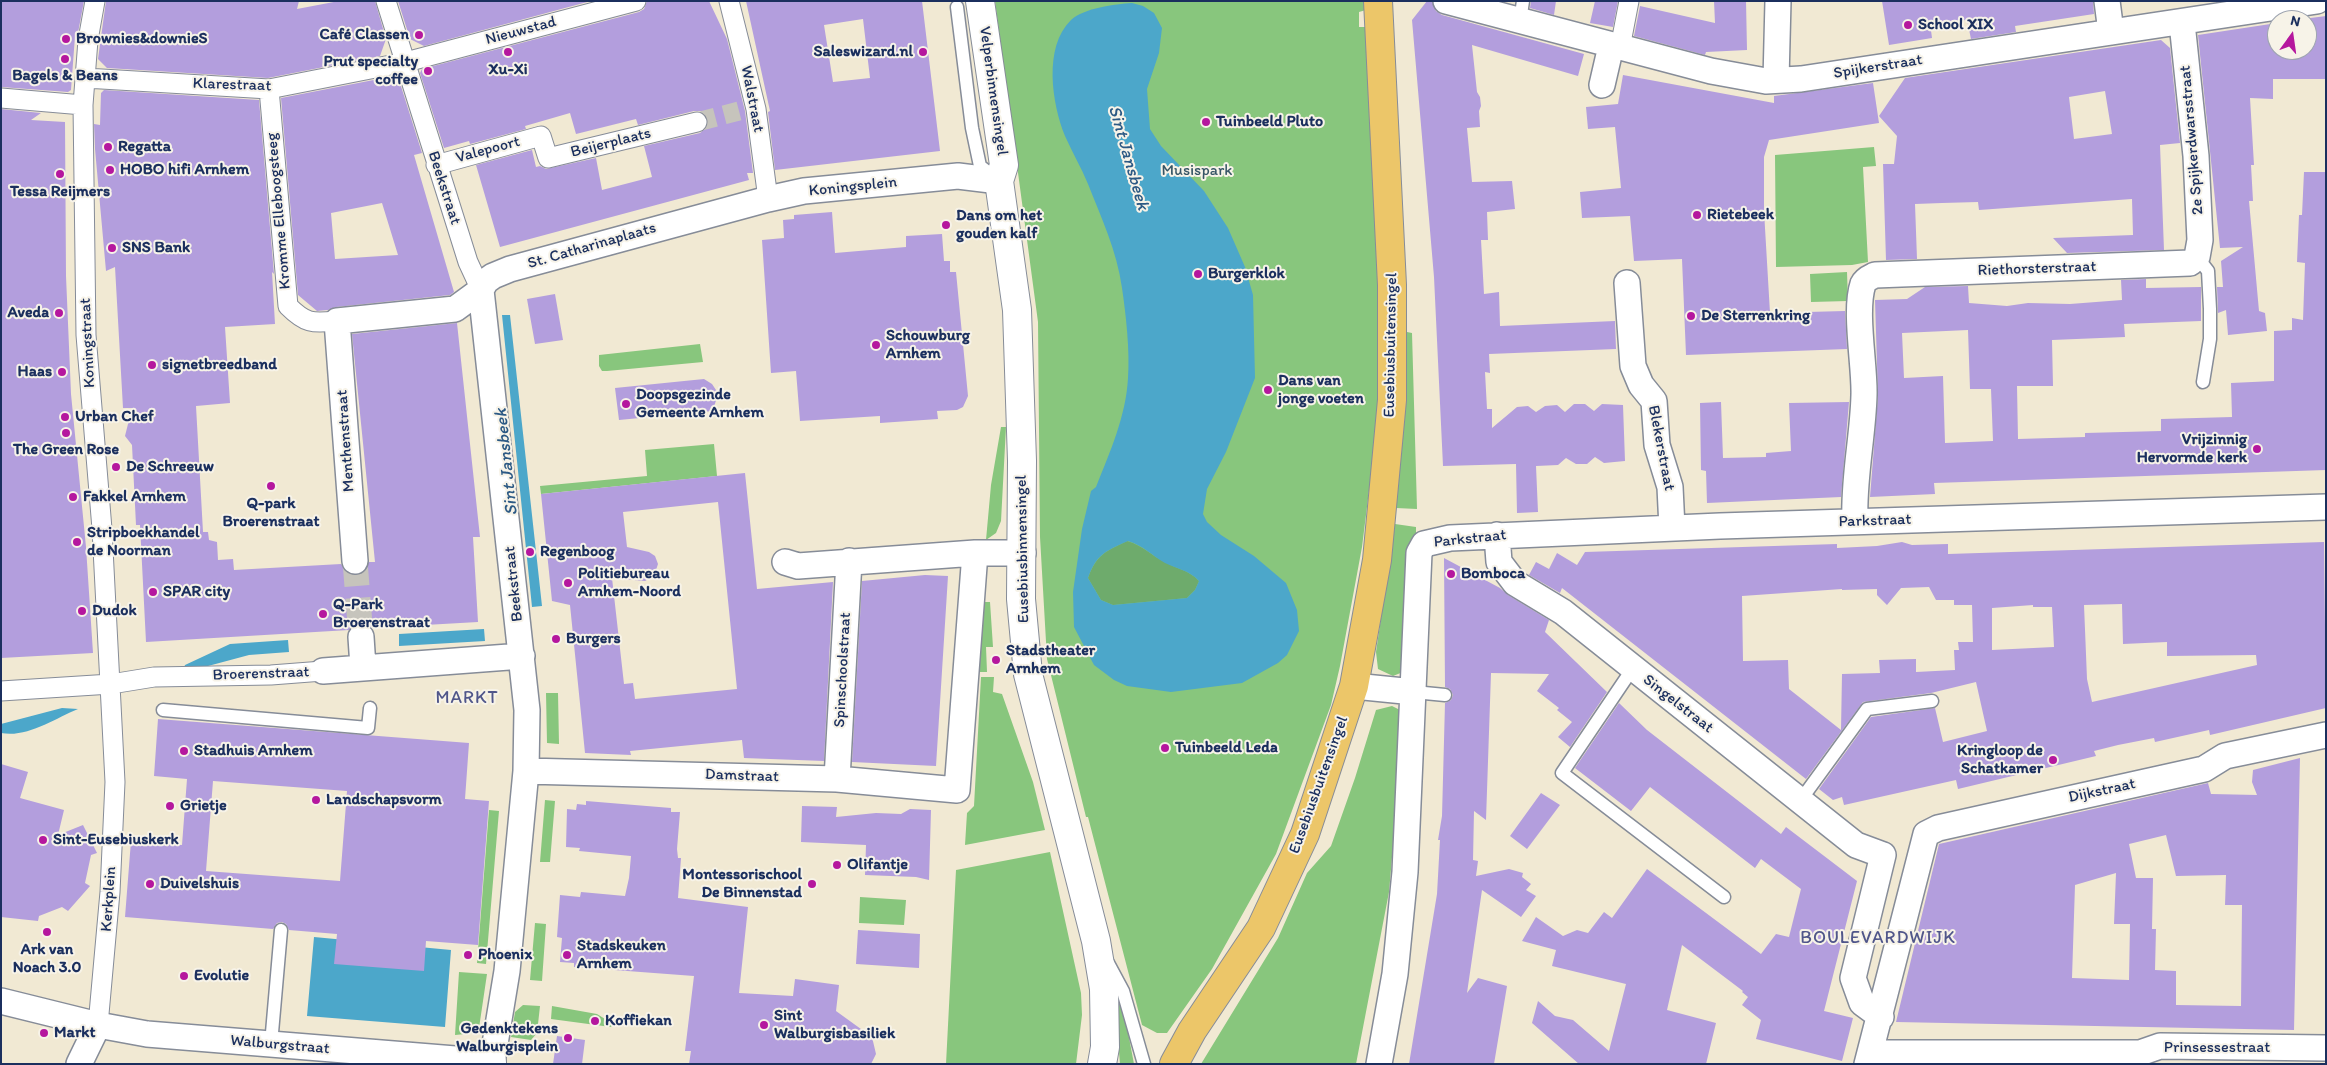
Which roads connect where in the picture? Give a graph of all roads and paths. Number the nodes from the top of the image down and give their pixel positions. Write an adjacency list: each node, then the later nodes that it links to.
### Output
1 (95, 1): 18 (street, Koningstraat)
2 (386, 1): 17 (street, Beekstraat)
3 (636, 1): 17 (street, Nieuwstad)
4 (729, 1): 28 (street, Walstraat)
5 (1378, 1): 48 (main road, Eusebiusbuitensingel)
6 (1446, 1): 13 (street, Spijkerstraat)
7 (1629, 1): 16 (street)
8 (1778, 1): 19 (street)
9 (2107, 1): 15 (street)
10 (2317, 1): 12 (street, Spijkerstraat)
11 (968, 4): 27 (street, Velperbinnensingel)
12 (2224, 9): 14 (street, Spijkerstraat)
13 (1522, 11): 16 (street, Spijkerstraat)
14 (2182, 23): 15 (street, Spijkerstraat); 30 (street, 2e Spijkerdwarsstraat)
15 (2111, 32): 19 (street, Spijkerstraat)
16 (1616, 47): 19 (street, Spijkerstraat); 20 (street)
17 (406, 62): 21 (street, Klarestraat); 26 (street, Beekstraat)
18 (85, 78): 21 (street, Klarestraat); 23 (street, Koningstraat)
19 (1776, 80)
20 (1602, 85)
21 (269, 89): 33 (street, Kromme Elleboogsteeg)
22 (1, 98): 23 (street)
23 (83, 106): 47 (street, Koningstraat)
24 (697, 122): 25 (street, Beijerplaats)
25 (541, 136): 26 (street, Valepoort)
26 (436, 164): 32 (street, Beekstraat)
27 (999, 181): 28 (street, Koningsplein); 40 (street, Eusebiusbinnensingel)
28 (768, 199): 29 (street, Koningsplein)
29 (709, 214): 32 (street, St. Catharinaplaats)
30 (2197, 257): 34 (lane); 36 (street, Riethorsterstraat)
31 (1627, 283): 37 (street, Blekerstraat)
32 (481, 290): 33 (street, Kromme Elleboogsteeg); 44 (street, Beekstraat)
33 (337, 321): 41 (street, Menthenstraat)
34 (2203, 382)
35 (2326, 507): 36 (street, Parkstraat)
36 (1855, 521): 37 (street, Parkstraat)
37 (1672, 528): 38 (street, Parkstraat)
38 (1497, 535): 45 (street, Singelstraat); 50 (street, Parkstraat)
39 (975, 553): 40 (street); 42 (street); 57 (street, Damstraat)
40 (1023, 553): 63 (street, Eusebiusbinnensingel)
41 (355, 561)
42 (849, 561): 43 (street); 57 (street, Spinschoolstraat)
43 (785, 562)
44 (522, 656): 46 (street, Broerenstraat); 56 (street, Beekstraat)
45 (1633, 668): 58 (street, Singelstraat); 61 (lane)
46 (323, 671): 47 (street, Broerenstraat)
47 (111, 684): 49 (street, Broerenstraat); 66 (street, Kerkplein)
48 (1354, 686): 50 (street); 74 (main road, Eusebiusbuitensingel)
49 (1, 691)
50 (1414, 692): 51 (lane); 75 (street)
51 (1445, 695)
52 (1932, 701): 58 (lane)
53 (370, 708): 54 (lane)
54 (163, 710)
55 (2326, 735): 59 (street, Dijkstraat)
56 (526, 771): 57 (street, Damstraat); 70 (street, Beekstraat)
57 (837, 778)
58 (1800, 801): 60 (street, Singelstraat)
59 (1923, 841): 60 (street, Dijkstraat); 65 (street)
60 (1883, 855): 65 (street)
61 (1724, 897)
62 (281, 930): 67 (lane)
63 (1096, 941): 72 (street, Eusebiusbinnensingel); 73 (lane, Eusebiusbinnensingel)
64 (1, 1001): 66 (street, Walburgstraat)
65 (1880, 1017): 69 (street)
66 (98, 1025): 67 (street, Walburgstraat); 71 (street)
67 (271, 1044): 70 (street, Walburgstraat)
68 (2326, 1048): 69 (street, Prinsessestraat)
69 (1868, 1058)
70 (492, 1063)
71 (79, 1064)
72 (1102, 1064)
73 (1144, 1064)
74 (1174, 1064)
75 (1379, 1064)

